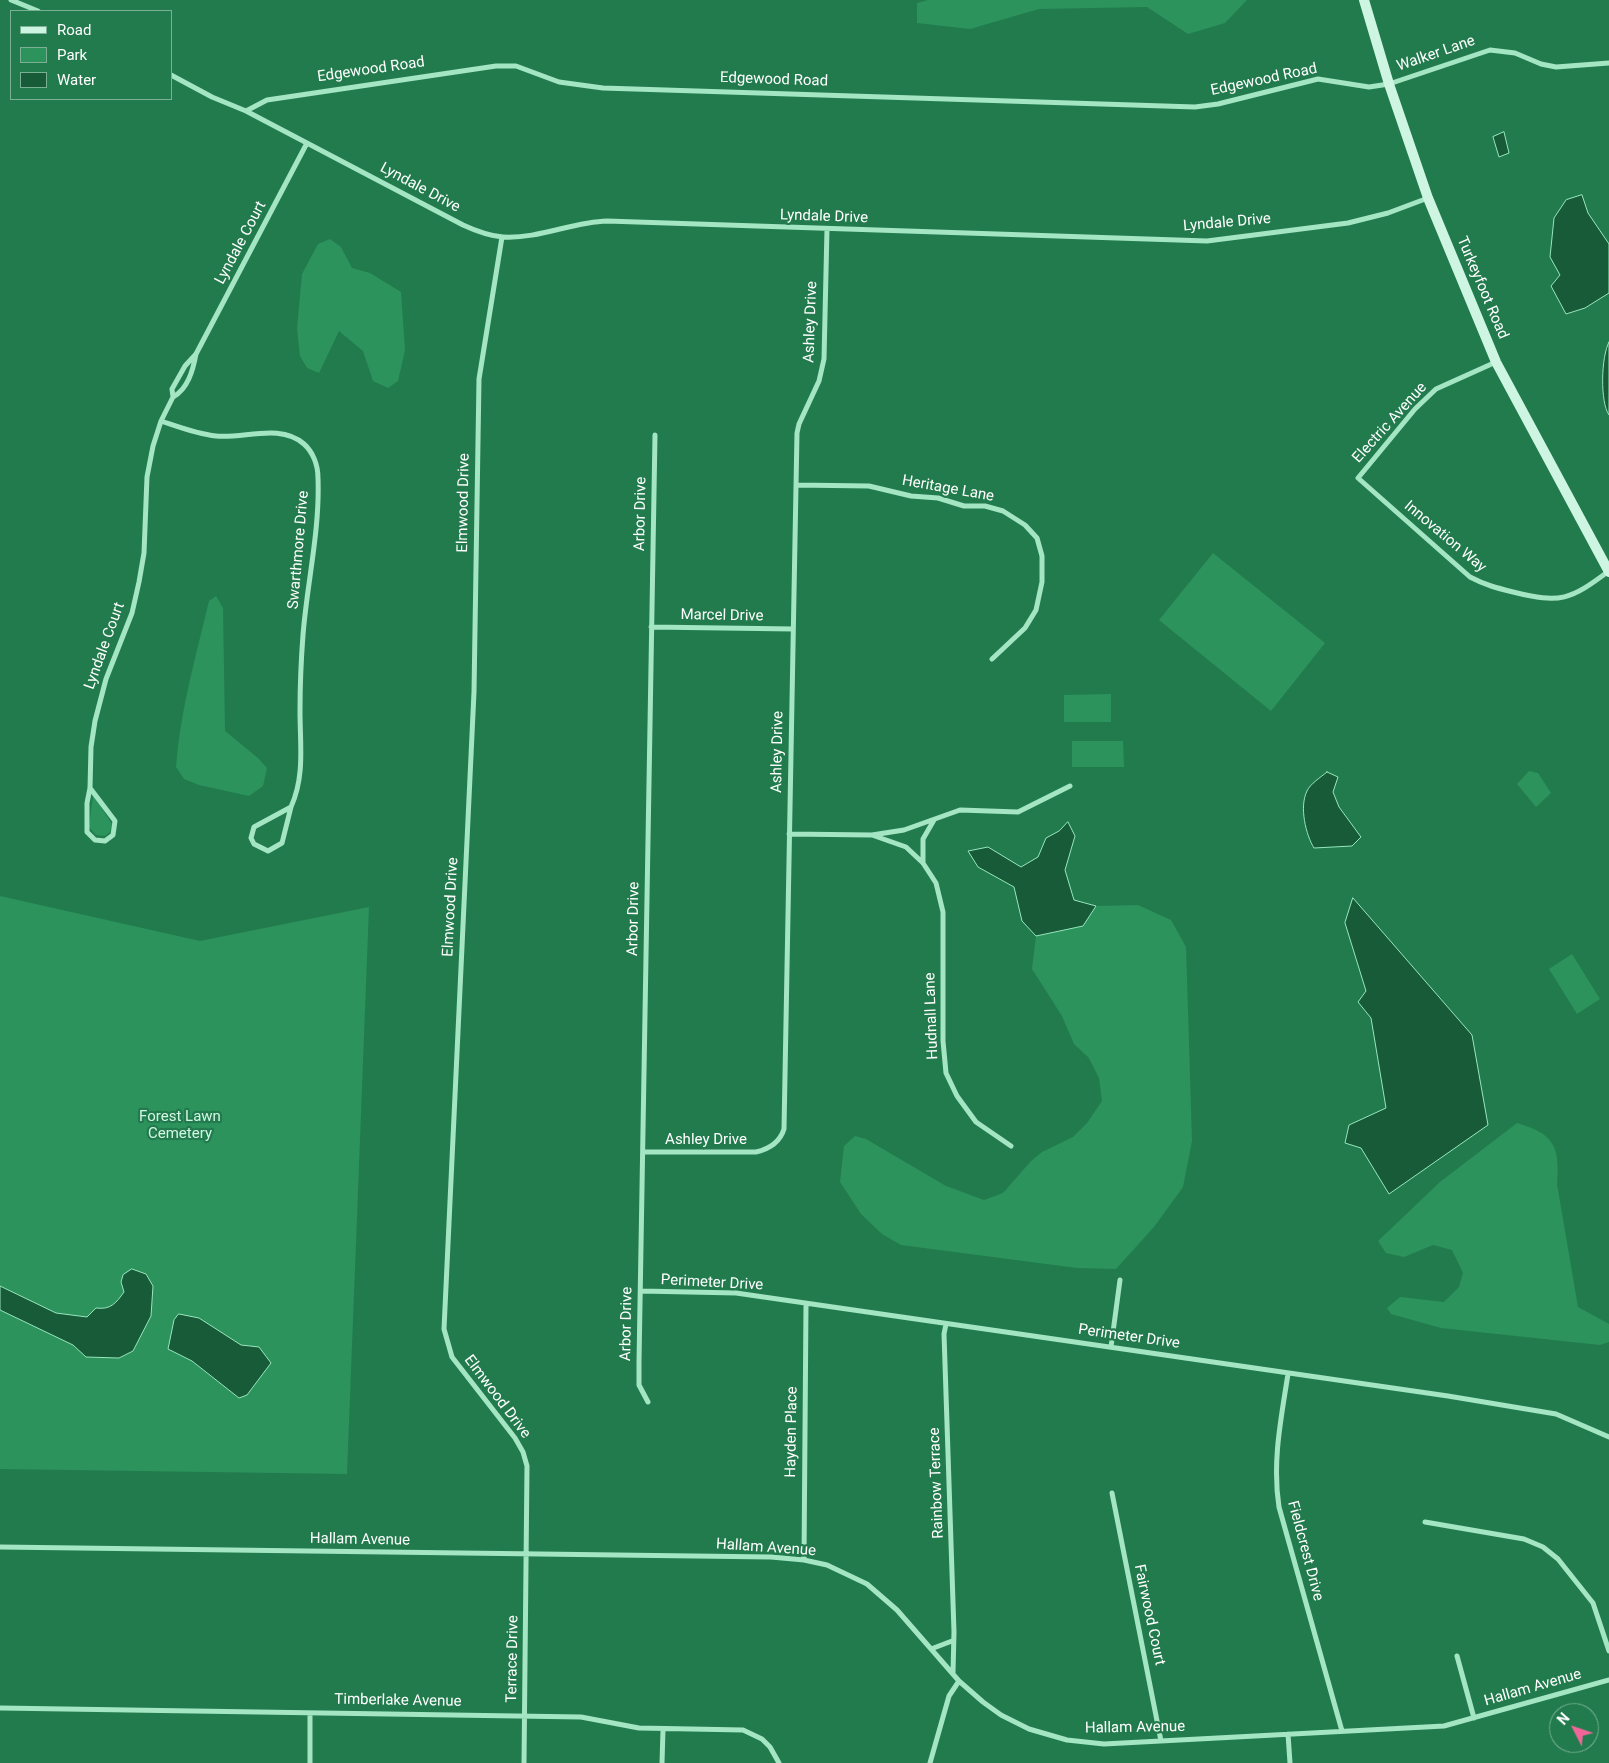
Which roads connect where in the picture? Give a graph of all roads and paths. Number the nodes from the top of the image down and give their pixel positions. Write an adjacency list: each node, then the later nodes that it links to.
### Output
1 (11, 0): 3 (street)
2 (1364, 0): 6 (main road, Turkeyfoot Road)
3 (36, 10)
4 (1609, 63): 6 (street, Walker Lane)
5 (172, 76): 7 (street)
6 (1388, 84): 7 (street, Edgewood Road); 9 (main road, Turkeyfoot Road)
7 (246, 112): 8 (street, Lyndale Drive)
8 (307, 143): 11 (street, Lyndale Drive); 12 (street, Lyndale Court)
9 (1428, 198): 10 (street, Lyndale Drive); 13 (main road, Turkeyfoot Road)
10 (828, 229): 11 (street, Lyndale Drive); 18 (street, Ashley Drive)
11 (502, 237): 43 (street, Elmwood Drive)
12 (196, 354): 14 (street, Lyndale Court); 14 (street, Lyndale Court)
13 (1496, 362): 17 (street, Electric Avenue); 19 (main road, Turkeyfoot Road)
14 (172, 397): 15 (street, Lyndale Court)
15 (161, 420): 24 (street, Lyndale Court); 25 (street, Swarthmore Drive)
16 (655, 435): 20 (street, Arbor Drive)
17 (1358, 478): 19 (street, Innovation Way)
18 (796, 485): 21 (street, Ashley Drive); 22 (street, Heritage Lane)
19 (1609, 571)
20 (651, 627): 21 (street, Marcel Drive); 31 (street, Arbor Drive)
21 (792, 629): 27 (street, Ashley Drive)
22 (992, 659)
23 (1070, 786): 26 (street, Hudnall Lane)
24 (90, 788): 24 (street, Lyndale Court)
25 (291, 807): 25 (street, Swarthmore Drive)
26 (934, 820): 28 (street, Hudnall Lane); 29 (street)
27 (789, 834): 28 (street, Hudnall Lane); 31 (street, Ashley Drive)
28 (872, 835): 29 (street, Hudnall Lane)
29 (923, 863): 30 (street, Hudnall Lane)
30 (1011, 1146)
31 (643, 1152): 33 (street, Arbor Drive)
32 (1120, 1280): 36 (street)
33 (640, 1291): 34 (street, Perimeter Drive); 38 (street, Arbor Drive)
34 (806, 1304): 35 (street, Perimeter Drive); 44 (street, Hayden Place)
35 (946, 1324): 36 (street, Perimeter Drive); 45 (street, Rainbow Terrace)
36 (1111, 1347): 37 (street, Perimeter Drive)
37 (1288, 1374): 39 (street, Perimeter Drive); 57 (street, Fieldcrest Drive)
38 (648, 1402)
39 (1609, 1437)
40 (1112, 1493): 59 (street, Fairwood Court)
41 (1425, 1522): 47 (street)
42 (0, 1547): 43 (street, Hallam Avenue)
43 (527, 1554): 44 (street, Hallam Avenue); 54 (street, Terrace Drive)
44 (804, 1560): 46 (street, Hallam Avenue)
45 (952, 1641): 46 (street); 49 (street, Rainbow Terrace)
46 (931, 1649): 49 (street, Hallam Avenue)
47 (1609, 1651)
48 (1456, 1656): 55 (street)
49 (953, 1673): 51 (street, Hallam Avenue)
50 (1609, 1680): 55 (street, Hallam Avenue)
51 (960, 1681): 59 (street, Hallam Avenue); 64 (street)
52 (0, 1708): 53 (street, Timberlake Avenue)
53 (310, 1713): 54 (street, Timberlake Avenue); 60 (street)
54 (524, 1716): 56 (street, Timberlake Avenue); 61 (street, Terrace Drive)
55 (1474, 1718): 57 (street, Hallam Avenue)
56 (663, 1730): 62 (street); 63 (street, Timberlake Avenue)
57 (1342, 1732): 58 (street, Hallam Avenue)
58 (1288, 1734): 59 (street, Hallam Avenue); 65 (street)
59 (1161, 1741)
60 (310, 1763)
61 (524, 1763)
62 (662, 1763)
63 (779, 1763)
64 (930, 1763)
65 (1290, 1763)

